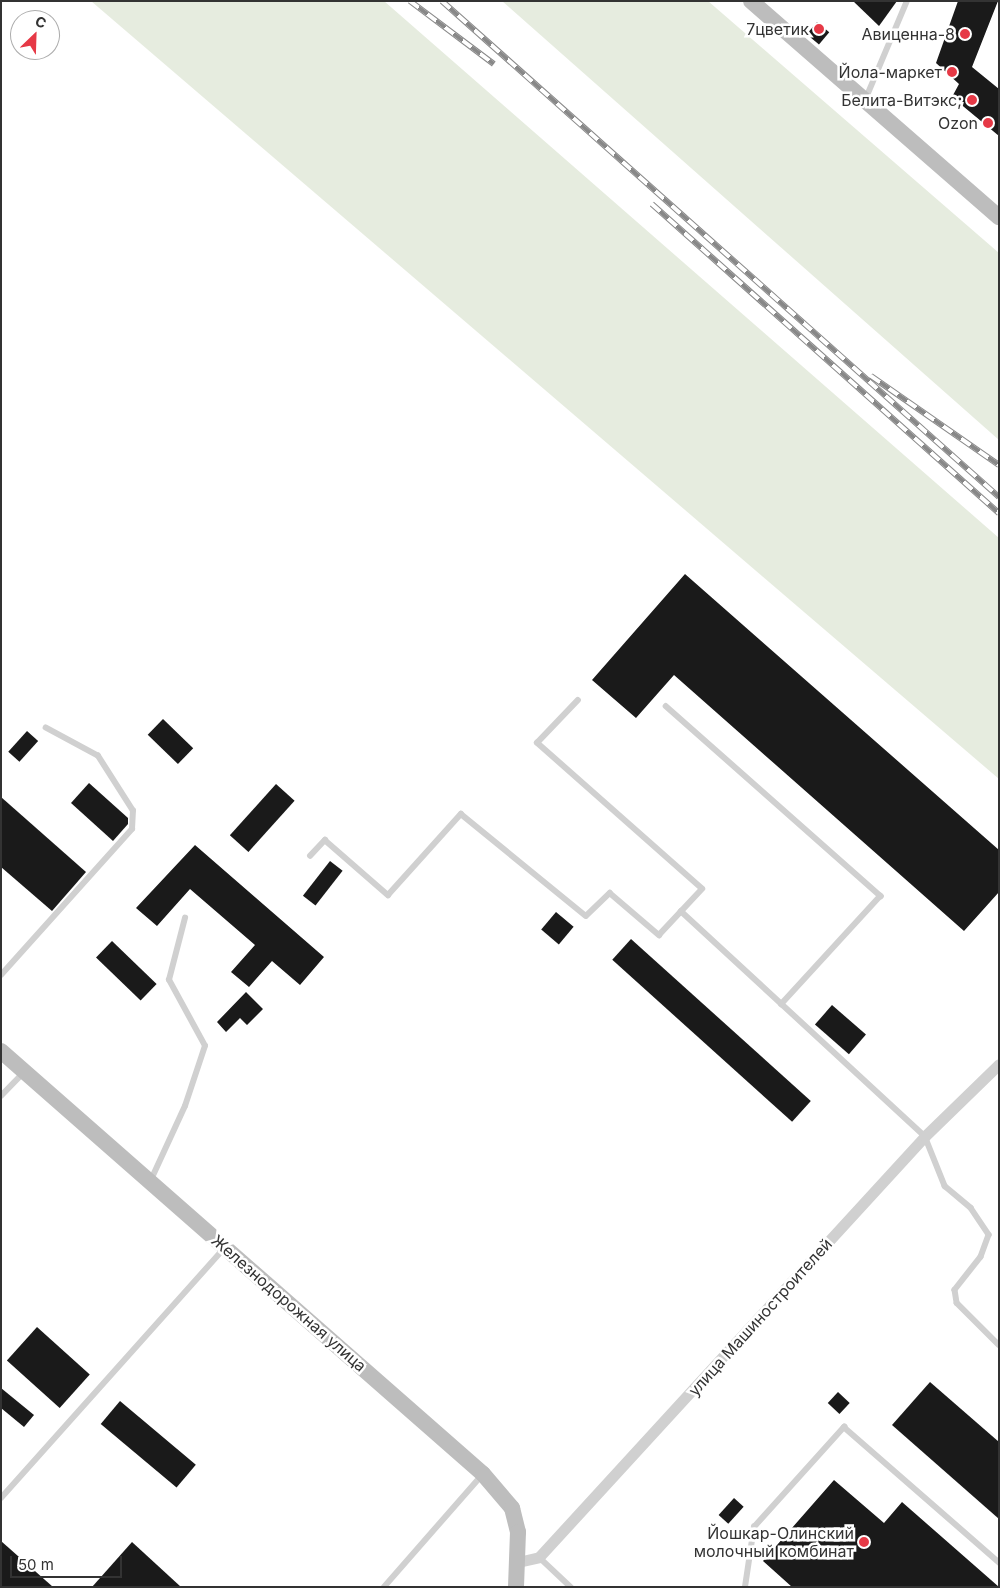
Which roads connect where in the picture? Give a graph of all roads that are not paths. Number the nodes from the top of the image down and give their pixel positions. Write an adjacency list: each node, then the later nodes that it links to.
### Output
1 (751, 1): 3 (street)
2 (907, 1): 3 (lane)
3 (865, 100): 4 (street)
4 (999, 217)
5 (578, 700): 9 (lane)
6 (666, 706): 12 (lane)
7 (46, 728): 11 (lane)
8 (310, 856): 9 (lane)
9 (681, 911): 12 (lane)
10 (185, 918): 18 (lane)
11 (1, 975)
12 (782, 1004): 17 (lane)
13 (1, 1051): 15 (street, Железнодорожная улица)
14 (999, 1064): 17 (street, улица Машиностроителей)
15 (24, 1071): 16 (lane); 18 (street, Железнодорожная улица)
16 (1, 1096)
17 (925, 1136): 20 (lane); 23 (street, улица Машиностроителей)
18 (150, 1182): 19 (street, Железнодорожная улица)
19 (225, 1247): 21 (street, Железнодорожная улица); 22 (lane)
20 (999, 1345)
21 (483, 1474): 24 (street, Железнодорожная улица); 26 (lane)
22 (1, 1498)
23 (539, 1557): 24 (street); 28 (lane)
24 (518, 1562): 27 (street, Железнодорожная улица)
25 (999, 1562): 29 (lane)
26 (384, 1587)
27 (516, 1587)
28 (571, 1587)
29 (745, 1587)

